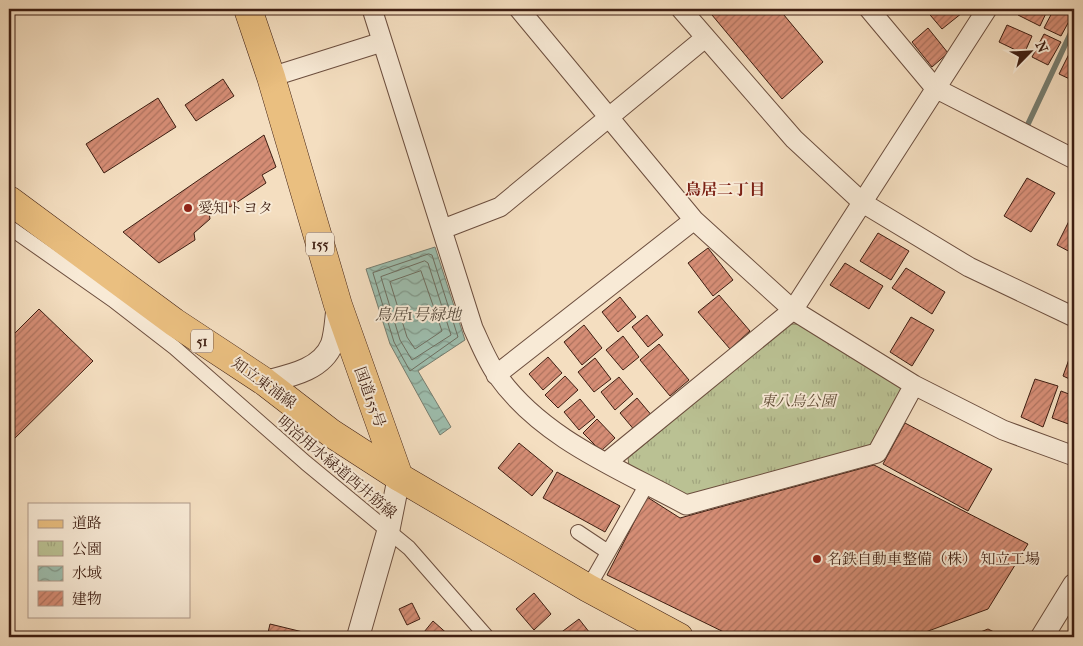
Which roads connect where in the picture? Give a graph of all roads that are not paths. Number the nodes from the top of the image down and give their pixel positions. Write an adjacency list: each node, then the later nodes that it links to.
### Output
1 (248, 9): 9 (main road, 国道155号 / 155)
2 (372, 9): 8 (street)
3 (519, 9): 11 (street)
4 (681, 9): 7 (street)
5 (869, 9): 10 (street)
6 (987, 9): 10 (street)
7 (705, 38): 11 (street); 14 (street)
8 (382, 42): 9 (street); 17 (street)
9 (271, 77): 18 (main road, 国道155号 / 155)
10 (935, 88): 12 (street); 14 (street)
11 (608, 119): 15 (street); 17 (street)
12 (1074, 158)
13 (9, 200): 22 (main road, 知立東浦線 / 51)
14 (864, 203): 19 (street); 20 (street)
15 (694, 220): 19 (street); 21 (street)
16 (9, 227): 28 (street, 明治用水緑道西井筋線)
17 (443, 229): 21 (street)
18 (338, 305): 22 (street); 26 (main road, 国道155号 / 155)
19 (793, 310): 23 (street); 25 (street)
20 (1074, 317)
21 (496, 375): 25 (street)
22 (265, 382): 26 (main road, 知立東浦線 / 51)
23 (914, 385): 24 (street); 27 (street)
24 (1074, 456)
25 (607, 462): 27 (street)
26 (399, 477): 28 (street); 32 (main road)
27 (647, 484): 30 (street)
28 (388, 532): 33 (street); 34 (street, 明治用水緑道西井筋線)
29 (578, 532): 30 (street)
30 (608, 552): 32 (street)
31 (1074, 585): 36 (street)
32 (588, 588): 35 (main road)
33 (358, 637)
34 (488, 637)
35 (679, 637)
36 (1042, 637)

